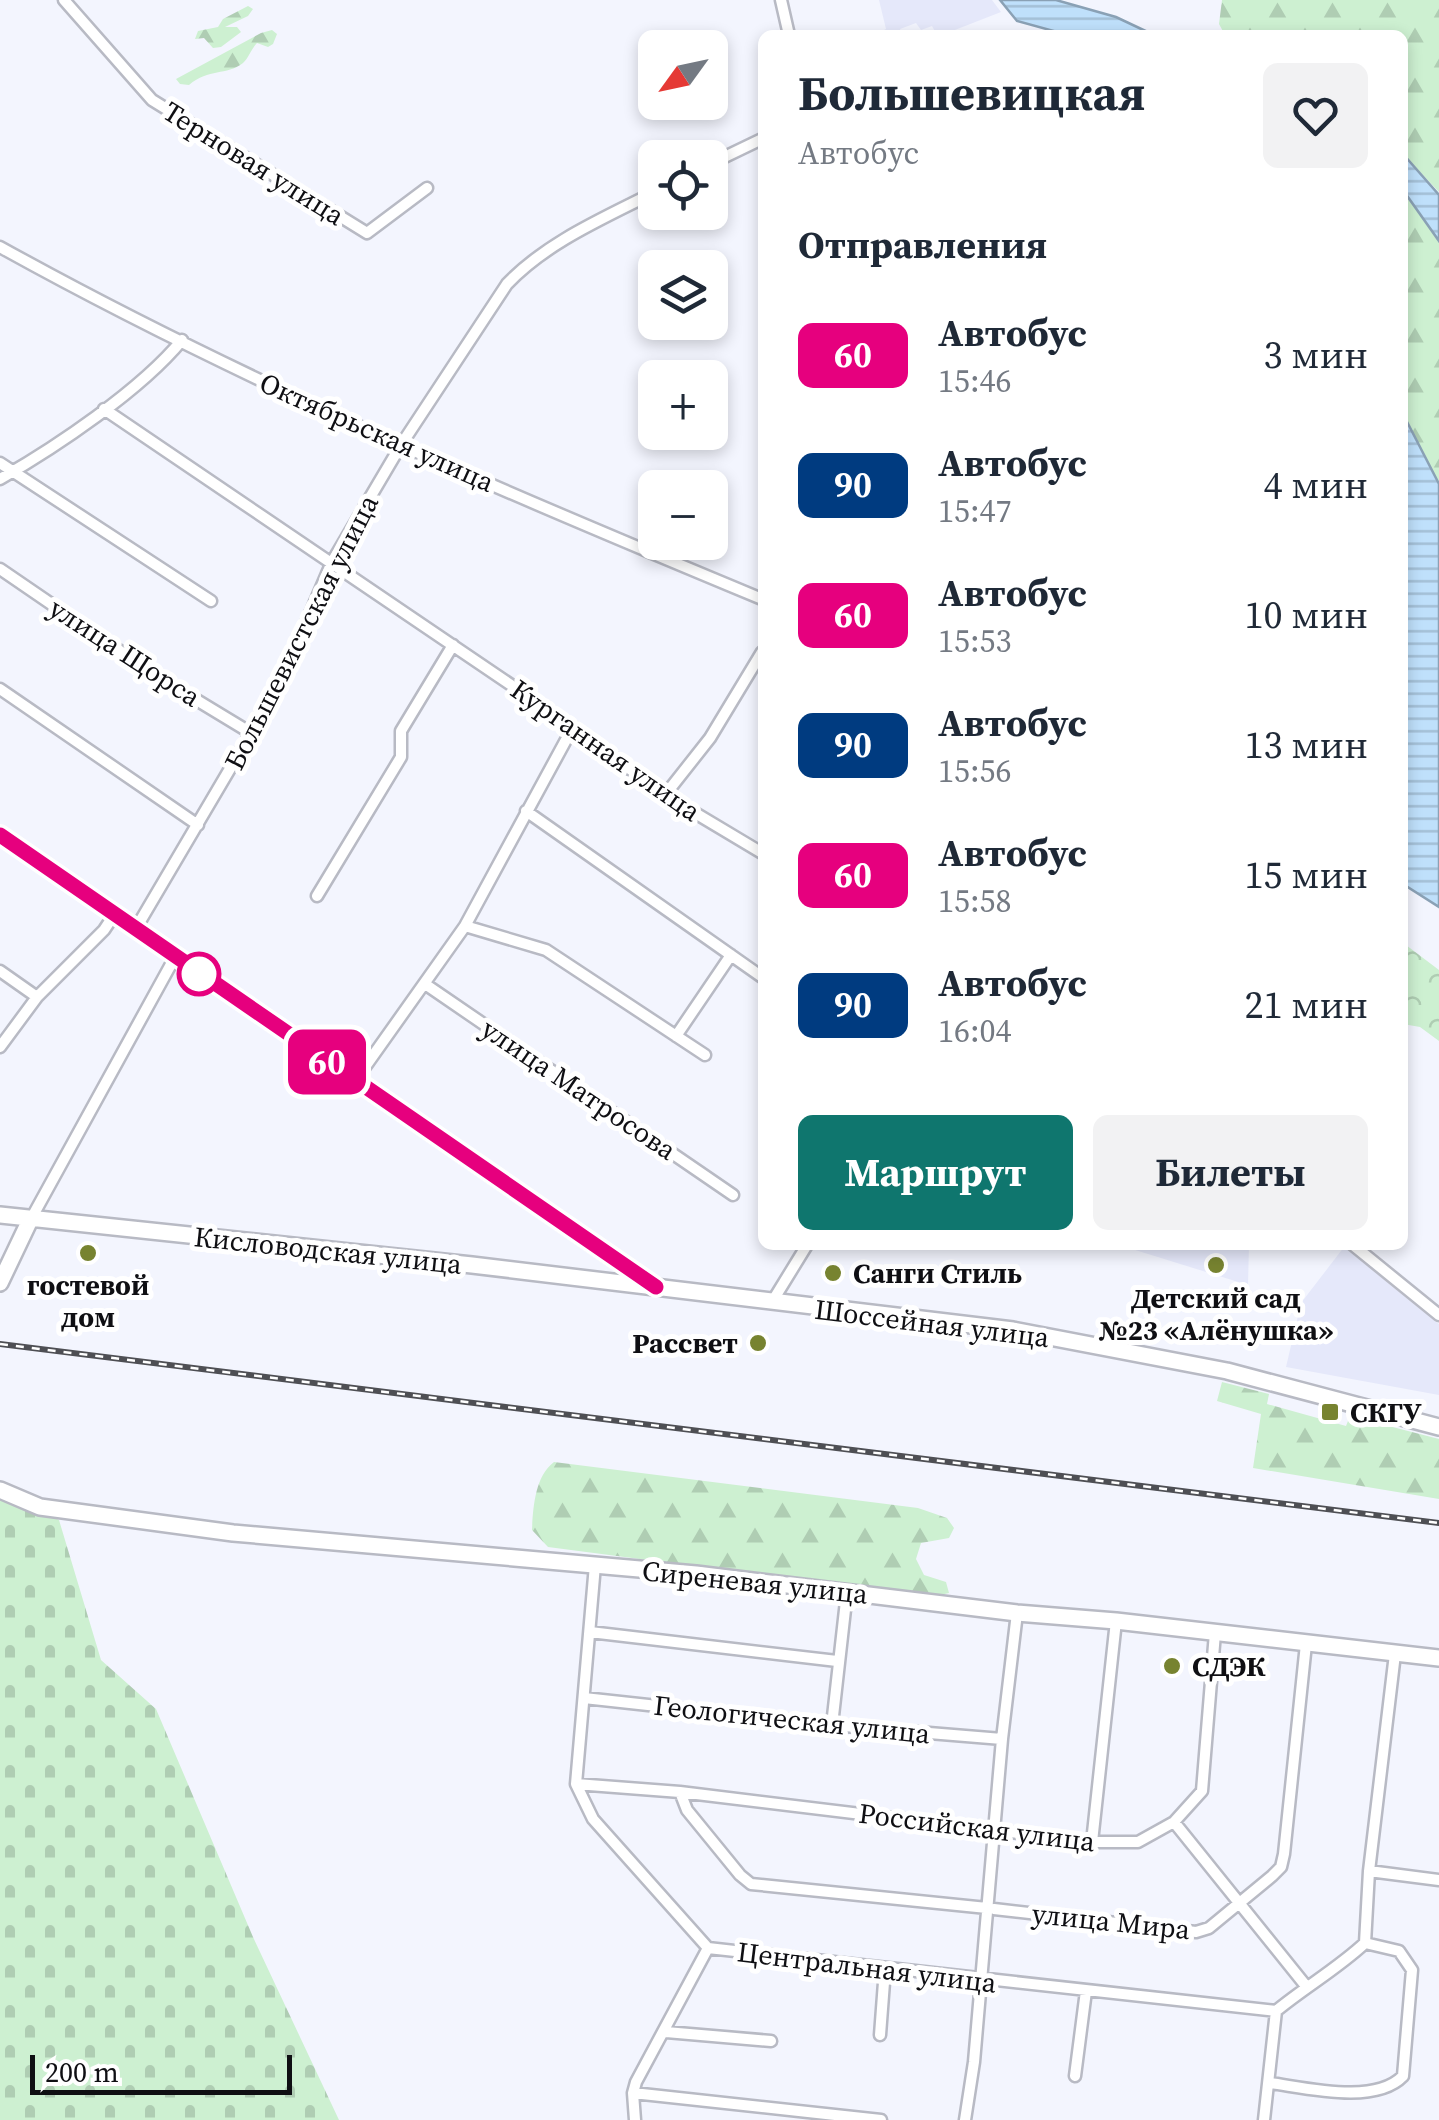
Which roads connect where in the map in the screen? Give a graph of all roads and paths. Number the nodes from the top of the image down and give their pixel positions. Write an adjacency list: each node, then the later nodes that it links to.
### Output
1 (64, 0): 6 (street, Терновая улица)
2 (781, 0): 3 (street)
3 (789, 30)
4 (758, 142): 5 (street)
5 (728, 156)
6 (427, 188)
7 (638, 201): 11 (street, Большевистская улица)
8 (0, 247): 9 (street, Октябрьская улица)
9 (182, 340): 10 (street); 11 (street, Октябрьская улица)
10 (104, 409): 13 (street); 15 (street, Курганная улица)
11 (401, 445): 15 (street, Большевистская улица); 17 (street, Октябрьская улица)
12 (0, 463): 13 (street)
13 (14, 471): 14 (street); 18 (street)
14 (0, 479)
15 (332, 562): 19 (street, Курганная улица); 23 (street, Большевистская улица)
16 (0, 569): 23 (street, улица Щорса)
17 (758, 597)
18 (211, 601)
19 (453, 644): 22 (street, Курганная улица); 29 (street)
20 (758, 659): 24 (street)
21 (0, 689): 26 (street)
22 (573, 727): 24 (street, Курганная улица); 25 (street)
23 (250, 733): 26 (street, Большевистская улица)
24 (665, 796): 28 (street, Курганная улица)
25 (526, 811): 31 (street); 33 (street)
26 (198, 825): 32 (street, Большевистская улица)
27 (0, 835): 30 (street)
28 (758, 851)
29 (317, 896)
30 (114, 915): 32 (street); 38 (street)
31 (465, 926): 37 (street); 39 (street)
32 (136, 930): 34 (street)
33 (731, 955): 36 (street); 39 (street)
34 (175, 958): 42 (street); 45 (street)
35 (0, 971): 38 (street)
36 (758, 974)
37 (425, 984): 42 (street); 43 (street, улица Матросова)
38 (38, 997): 40 (street)
39 (676, 1036): 41 (street)
40 (0, 1047)
41 (705, 1055)
42 (355, 1081): 49 (street)
43 (733, 1195)
44 (0, 1216): 45 (street, Кисловодская улица)
45 (30, 1220): 48 (street); 49 (street, Кисловодская улица)
46 (804, 1250): 50 (street)
47 (1359, 1250): 51 (street)
48 (0, 1283)
49 (656, 1287): 50 (street, Шоссейная улица)
50 (772, 1303): 52 (street, Шоссейная улица)
51 (1439, 1315)
52 (1439, 1427)
53 (0, 1490): 54 (street, Сиреневая улица)
54 (595, 1566): 55 (street, Сиреневая улица); 58 (street)
55 (847, 1592): 56 (street, Сиреневая улица); 63 (street)
56 (1017, 1613): 57 (street, Сиреневая улица); 66 (street)
57 (1116, 1621): 59 (street, Сиреневая улица); 71 (street)
58 (590, 1632): 63 (street); 64 (street)
59 (1215, 1633): 60 (street, Сиреневая улица); 69 (street, Российская улица)
60 (1306, 1644): 61 (street, Сиреневая улица); 74 (street, улица Мира)
61 (1394, 1654): 62 (street, Сиреневая улица); 72 (street)
62 (1439, 1658)
63 (837, 1660): 65 (street)
64 (584, 1698): 65 (street, Геологическая улица); 67 (street)
65 (832, 1725): 66 (street, Геологическая улица)
66 (1002, 1739): 70 (street)
67 (576, 1784): 68 (street, Российская улица); 77 (street, Центральная улица)
68 (680, 1792): 70 (street, Российская улица); 75 (street, улица Мира)
69 (1174, 1822): 71 (street, Российская улица); 74 (street)
70 (994, 1828): 71 (street, Российская улица); 75 (street)
71 (1092, 1842)
72 (1369, 1872): 73 (street); 76 (street)
73 (1439, 1880)
74 (1240, 1902): 75 (street, улица Мира); 80 (street)
75 (990, 1908): 79 (street)
76 (1365, 1943): 80 (street); 87 (street)
77 (708, 1948): 78 (street, Центральная улица); 83 (street)
78 (885, 1969): 79 (street, Центральная улица); 84 (street)
79 (980, 1980): 81 (street, Центральная улица); 93 (street)
80 (1306, 1986): 82 (street)
81 (1086, 1991): 82 (street, Центральная улица); 86 (street)
82 (1276, 2011): 87 (street)
83 (666, 2032): 85 (street); 88 (street)
84 (880, 2035)
85 (771, 2041)
86 (1075, 2076)
87 (1270, 2083): 94 (street)
88 (634, 2093): 89 (street); 90 (street)
89 (739, 2104): 91 (street); 92 (street)
90 (635, 2120)
91 (740, 2120)
92 (881, 2120)
93 (966, 2120)
94 (1264, 2120)

